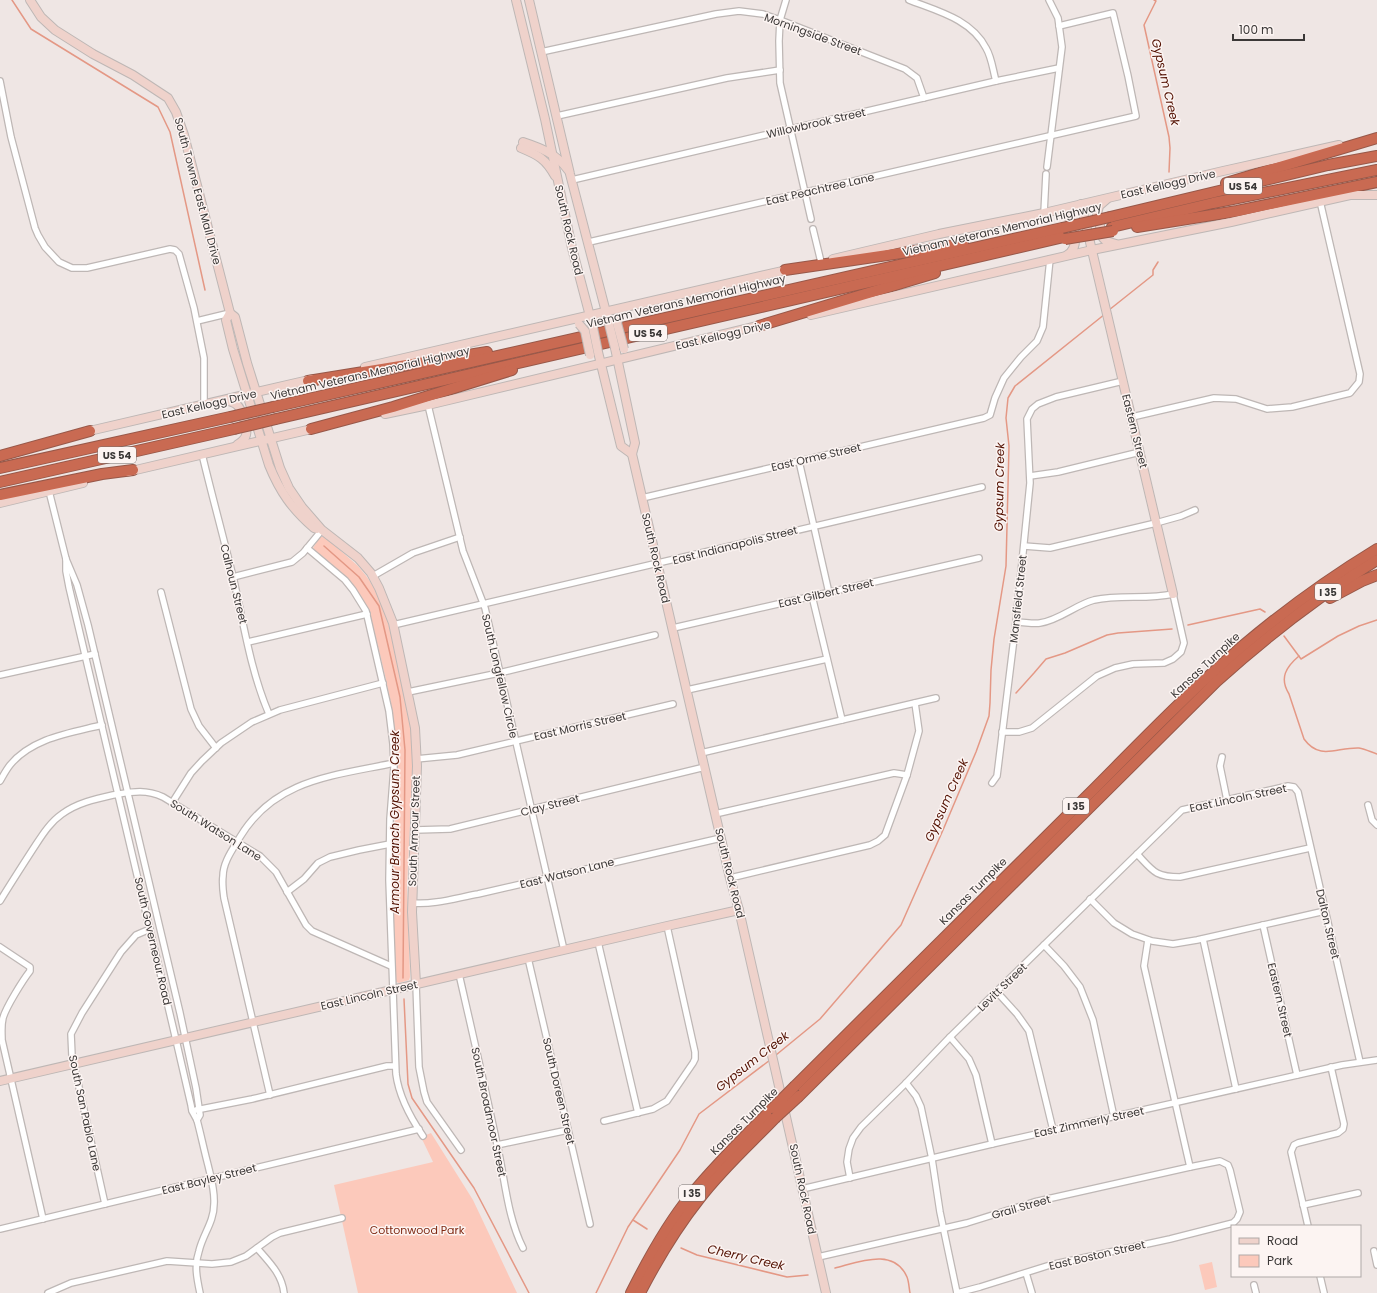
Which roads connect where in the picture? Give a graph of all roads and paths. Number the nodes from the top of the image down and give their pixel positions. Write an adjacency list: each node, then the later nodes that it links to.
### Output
1 (30, 0): 52 (main road, South Towne East Mall Drive)
2 (516, 0): 16 (main road, South Rock Road)
3 (529, 0): 9 (main road, South Rock Road)
4 (786, 0): 7 (street)
5 (909, 0): 13 (street)
6 (1049, 0): 8 (street)
7 (780, 20): 9 (street, Morningside Street); 11 (street); 14 (street, Morningside Street)
8 (1059, 26): 10 (street); 18 (street, East Peachtree Lane)
9 (541, 52): 15 (main road, South Rock Road)
10 (1059, 68): 13 (street, Willowbrook Street); 18 (street)
11 (780, 70): 15 (street); 17 (street)
12 (0, 81): 54 (street)
13 (996, 81): 14 (street, Willowbrook Street)
14 (924, 98): 17 (street, Willowbrook Street)
15 (557, 116): 26 (main road, South Rock Road)
16 (546, 125): 20 (main road); 21 (main road, South Rock Road)
17 (791, 129): 26 (street, Willowbrook Street); 29 (street)
18 (1052, 135): 23 (street); 29 (street, East Peachtree Lane)
19 (1377, 137): 31 (main road, East Kellogg Drive); 36 (highway)
20 (533, 145): 21 (main road); 27 (main road)
21 (552, 154): 26 (main road); 27 (main road, South Rock Road)
22 (1377, 156): 36 (highway, Vietnam Veterans Memorial Highway / US 54)
23 (1047, 168)
24 (1377, 170): 38 (highway, Vietnam Veterans Memorial Highway / US 54)
25 (1046, 174): 35 (street)
26 (571, 177): 42 (main road, South Rock Road)
27 (558, 182): 53 (main road, South Rock Road)
28 (1377, 182): 38 (highway)
29 (805, 192): 37 (street); 42 (street, East Peachtree Lane)
30 (1377, 195): 32 (main road, East Kellogg Drive)
31 (1107, 198): 33 (main road, East Kellogg Drive); 43 (main road)
32 (1320, 201): 43 (main road, East Kellogg Drive); 71 (street)
33 (1081, 204): 34 (main road, East Kellogg Drive); 45 (main road, Eastern Street)
34 (1053, 211): 35 (main road, East Kellogg Drive); 46 (main road)
35 (1044, 213): 48 (main road, East Kellogg Drive)
36 (1125, 214): 38 (highway, Vietnam Veterans Memorial Highway / US 54)
37 (811, 219)
38 (1112, 225): 41 (highway, Vietnam Veterans Memorial Highway / US 54, bridge)
39 (813, 229): 48 (street)
40 (1040, 233): 41 (highway, Vietnam Veterans Memorial Highway / US 54); 49 (highway); 57 (highway, Vietnam Veterans Memorial Highway / US 54)
41 (1064, 235): 44 (highway, Vietnam Veterans Memorial Highway / US 54)
42 (589, 242): 51 (main road, South Rock Road)
43 (1118, 244): 45 (main road, East Kellogg Drive)
44 (1021, 248): 56 (highway); 58 (highway, Vietnam Veterans Memorial Highway / US 54)
45 (1092, 250): 46 (main road, East Kellogg Drive); 65 (main road, Eastern Street)
46 (1065, 256): 47 (main road, East Kellogg Drive)
47 (1050, 259): 56 (main road, East Kellogg Drive); 82 (street, East Orme Street)
48 (821, 262): 49 (main road, East Kellogg Drive)
49 (785, 270): 50 (main road, East Kellogg Drive)
50 (627, 307): 51 (main road, East Kellogg Drive); 60 (main road, bridge)
51 (606, 312): 53 (main road, East Kellogg Drive); 61 (main road, South Rock Road, bridge)
52 (230, 313): 54 (street); 66 (main road, South Towne East Mall Drive); 67 (main road, South Towne East Mall Drive)
53 (591, 319): 55 (main road, East Kellogg Drive); 59 (main road, South Rock Road, bridge)
54 (197, 321): 69 (street)
55 (566, 321): 59 (main road, bridge); 64 (main road, East Kellogg Drive)
56 (758, 326): 60 (main road, East Kellogg Drive)
57 (580, 337): 64 (highway); 83 (highway, Vietnam Veterans Memorial Highway / US 54, bridge)
58 (581, 348): 72 (highway); 86 (highway, Vietnam Veterans Memorial Highway / US 54, bridge)
59 (594, 353): 62 (main road, South Rock Road); 63 (main road)
60 (637, 355): 61 (main road, East Kellogg Drive)
61 (618, 360): 62 (main road, East Kellogg Drive); 80 (main road, South Rock Road)
62 (600, 364): 63 (main road, East Kellogg Drive); 80 (main road, South Rock Road)
63 (581, 368): 70 (main road, East Kellogg Drive)
64 (308, 381): 66 (main road, East Kellogg Drive)
65 (1123, 382): 71 (main road, Eastern Street); 85 (street, Mansfield Street)
66 (257, 392): 67 (main road, East Kellogg Drive); 74 (main road, South Armour Street)
67 (248, 394): 68 (main road, East Kellogg Drive); 75 (main road, South Armour Street)
68 (224, 400): 69 (main road, East Kellogg Drive); 76 (main road)
69 (204, 405): 73 (main road, East Kellogg Drive)
70 (428, 405): 72 (main road, East Kellogg Drive); 96 (street, South Longfellow Circle)
71 (1132, 417): 78 (main road, Eastern Street)
72 (311, 429): 74 (main road, East Kellogg Drive)
73 (90, 431): 77 (main road, East Kellogg Drive); 81 (highway)
74 (271, 438): 75 (main road, East Kellogg Drive); 95 (main road, South Armour Street)
75 (262, 440): 76 (main road, East Kellogg Drive); 95 (main road, South Armour Street)
76 (235, 446): 79 (main road, East Kellogg Drive)
77 (0, 451)
78 (1140, 452): 85 (street); 93 (main road, Eastern Street)
79 (202, 454): 84 (main road, East Kellogg Drive); 106 (street, Calhoun Street)
80 (632, 454): 90 (main road, South Rock Road)
81 (0, 456)
82 (799, 461): 90 (street, East Orme Street); 94 (street)
83 (0, 468)
84 (133, 470): 88 (main road, East Kellogg Drive); 89 (highway)
85 (1030, 476): 97 (street, Mansfield Street)
86 (0, 482)
87 (982, 487): 94 (street, East Indianapolis Street)
88 (49, 491): 91 (main road, East Kellogg Drive); 101 (street, South Governeour Road)
89 (0, 495)
90 (642, 498): 103 (main road, South Rock Road)
91 (0, 503)
92 (1195, 510): 93 (street)
93 (1156, 523): 97 (street); 111 (main road, Eastern Street)
94 (813, 526): 103 (street, East Indianapolis Street); 110 (street)
95 (322, 530): 98 (street); 105 (main road, South Armour Street)
96 (460, 537): 105 (street); 113 (street, South Longfellow Circle)
97 (1024, 546): 115 (street, Mansfield Street)
98 (306, 548): 106 (street); 114 (street, South Armour Street)
99 (1377, 550): 198 (highway, Kansas Turnpike / I 35)
100 (979, 558): 110 (street, East Gilbert Street)
101 (66, 559): 107 (street, South Governeour Road); 108 (street, South Governeour Road)
102 (1377, 560): 117 (highway, Kansas Turnpike / I 35)
103 (658, 564): 113 (street, East Indianapolis Street); 118 (main road, South Rock Road)
104 (1377, 575): 117 (highway)
105 (373, 576): 116 (main road, South Armour Street)
106 (233, 577): 120 (street, Calhoun Street)
107 (77, 585): 108 (street); 121 (street, South Governeour Road)
108 (69, 587): 122 (street, South Governeour Road)
109 (161, 592): 137 (street)
110 (829, 593): 112 (street, East Gilbert Street)
111 (1173, 594): 115 (street); 135 (street, Eastern Street)
112 (812, 596): 118 (street, East Gilbert Street); 123 (street)
113 (484, 605): 116 (street, East Indianapolis Street); 124 (street, South Longfellow Circle)
114 (367, 614): 120 (street); 126 (street, South Armour Street)
115 (1016, 622): 135 (street, Mansfield Street)
116 (393, 625): 128 (main road, South Armour Street)
117 (1281, 626): 198 (highway, Kansas Turnpike / I 35)
118 (673, 628): 127 (main road, South Rock Road)
119 (655, 635): 124 (street)
120 (248, 642): 132 (street, Calhoun Street)
121 (95, 654): 122 (street); 147 (street, South Governeour Road)
122 (86, 657): 125 (street); 134 (street, South Governeour Road)
123 (827, 659): 127 (street); 133 (street)
124 (499, 673): 128 (street); 136 (street, South Longfellow Circle)
125 (0, 676)
126 (383, 683): 132 (street); 141 (street, South Armour Street)
127 (687, 690): 138 (main road, South Rock Road)
128 (408, 692): 140 (main road, South Armour Street)
129 (936, 698): 130 (street)
130 (915, 703): 133 (street); 143 (street)
131 (673, 704): 136 (street, East Morris Street)
132 (269, 714): 137 (street)
133 (842, 720): 138 (street)
134 (102, 726): 144 (street); 148 (street, South Governeour Road)
135 (1002, 732): 145 (street, Mansfield Street)
136 (515, 741): 140 (street, East Morris Street); 152 (street, South Longfellow Circle)
137 (216, 748): 150 (street)
138 (701, 753): 142 (main road, South Rock Road)
139 (1222, 757): 149 (street)
140 (416, 758): 156 (main road, South Armour Street)
141 (394, 763): 158 (street); 159 (street, South Armour Street)
142 (705, 767): 152 (street, Clay Street); 154 (main road, South Rock Road)
143 (907, 775): 154 (street); 163 (street)
144 (1, 778)
145 (992, 783)
146 (1294, 787): 149 (street, East Lincoln Street); 160 (street, Dalton Street)
147 (127, 792): 148 (street, South Watson Lane); 150 (street, South Watson Lane); 187 (street, South Governeour Road)
148 (118, 794): 166 (street, South Watson Lane); 172 (street, South Governeour Road)
149 (1227, 800): 153 (street, East Lincoln Street)
150 (172, 803): 158 (street, South Watson Lane)
151 (1368, 805): 155 (street)
152 (531, 810): 156 (street, Clay Street); 162 (street, South Longfellow Circle)
153 (1182, 810): 161 (street, Levitt Street)
154 (715, 814): 157 (main road, South Rock Road)
155 (1377, 825)
156 (415, 830): 167 (main road, South Armour Street)
157 (721, 838): 162 (street, East Watson Lane); 163 (main road, South Rock Road)
158 (237, 842): 164 (street, South Watson Lane); 185 (street)
159 (390, 844): 164 (street); 180 (street, South Armour Street)
160 (1310, 848): 161 (street); 169 (street, Dalton Street)
161 (1137, 854): 165 (street, Levitt Street)
162 (548, 878): 167 (street, East Watson Lane); 178 (street, South Longfellow Circle)
163 (730, 878): 168 (main road, South Rock Road)
164 (287, 892): 180 (street, South Watson Lane)
165 (1090, 899): 174 (street); 176 (street, Levitt Street)
166 (0, 901)
167 (412, 903): 182 (main road, South Armour Street)
168 (739, 910): 171 (main road, East Lincoln Street); 218 (main road, South Rock Road)
169 (1325, 911): 170 (street); 189 (street, Dalton Street)
170 (1263, 925): 173 (street); 193 (street, Eastern Street)
171 (667, 926): 175 (main road, East Lincoln Street); 203 (street)
172 (150, 929): 187 (street, South Governeour Road); 190 (street, South San Pablo Lane)
173 (1203, 939): 174 (street); 197 (street)
174 (1148, 940): 200 (street)
175 (598, 942): 178 (main road, East Lincoln Street); 203 (street)
176 (1044, 945): 184 (street, Levitt Street); 204 (street)
177 (0, 947): 194 (street)
178 (564, 950): 179 (main road, East Lincoln Street)
179 (528, 958): 181 (main road, East Lincoln Street); 208 (street, South Doreen Street)
180 (391, 966): 183 (street, South Armour Street)
181 (458, 974): 182 (main road, East Lincoln Street); 212 (street, South Broadmoor Street)
182 (416, 984): 183 (main road, East Lincoln Street); 213 (street, South Armour Street)
183 (392, 990): 185 (main road, East Lincoln Street); 191 (street, South Armour Street)
184 (997, 992): 186 (street, Levitt Street); 209 (street)
185 (253, 1022): 187 (main road, East Lincoln Street); 199 (street)
186 (950, 1037): 196 (street, Levitt Street); 211 (street)
187 (180, 1039): 190 (main road, East Lincoln Street); 201 (street, South Governeour Road); 202 (street, South Governeour Road)
188 (1377, 1060): 189 (street, East Zimmerly Street)
189 (1360, 1062): 192 (street, East Zimmerly Street)
190 (74, 1064): 194 (main road, East Lincoln Street); 220 (street, South San Pablo Lane)
191 (395, 1066): 199 (street); 207 (street, South Armour Street)
192 (1331, 1067): 193 (street, East Zimmerly Street); 221 (street)
193 (1297, 1075): 197 (street, East Zimmerly Street)
194 (11, 1079): 195 (main road, East Lincoln Street); 223 (street)
195 (0, 1081)
196 (906, 1083): 214 (street); 216 (street, Levitt Street)
197 (1236, 1089): 200 (street, East Zimmerly Street)
198 (797, 1091): 241 (highway, Kansas Turnpike / I 35, bridge); 242 (highway, Kansas Turnpike / I 35, bridge)
199 (270, 1095): 201 (street)
200 (1175, 1104): 204 (street, East Zimmerly Street); 215 (street)
201 (199, 1110): 202 (street); 205 (street, South Governeour Road)
202 (192, 1111): 205 (street, South Governeour Road)
203 (638, 1112): 206 (street)
204 (1114, 1117): 209 (street, East Zimmerly Street)
205 (197, 1120): 217 (street, South Governeour Road)
206 (604, 1121)
207 (419, 1129): 210 (street, South Armour Street); 217 (street, East Bayley Street)
208 (568, 1130): 212 (street); 225 (street, South Doreen Street)
209 (1053, 1130): 211 (street, East Zimmerly Street)
210 (423, 1136)
211 (992, 1144): 214 (street, East Zimmerly Street)
212 (497, 1145): 230 (street, South Broadmoor Street)
213 (461, 1150)
214 (932, 1159): 216 (street, East Zimmerly Street); 228 (street)
215 (1190, 1167): 224 (street, Grail Street); 228 (street, Grail Street)
216 (850, 1178): 218 (street, East Zimmerly Street)
217 (212, 1179): 220 (street, East Bayley Street); 233 (street, South Governeour Road)
218 (802, 1189): 232 (main road, South Rock Road)
219 (1358, 1193): 221 (street)
220 (105, 1204): 223 (street, East Bayley Street)
221 (1303, 1205): 226 (street)
222 (342, 1218): 229 (street)
223 (43, 1219): 227 (street, East Bayley Street)
224 (1237, 1219): 235 (street, East Boston Street)
225 (590, 1224)
226 (1308, 1225)
227 (0, 1229)
228 (943, 1229): 232 (street, Grail Street); 244 (street)
229 (257, 1248): 233 (street); 240 (street)
230 (523, 1248)
231 (1374, 1251): 234 (street)
232 (818, 1257): 243 (main road, South Rock Road)
233 (196, 1262): 238 (street); 239 (street, South Governeour Road)
234 (1377, 1265)
235 (1026, 1273): 244 (street, East Boston Street); 245 (street)
236 (1320, 1277): 247 (street)
237 (1254, 1285): 246 (street)
238 (48, 1293)
239 (200, 1293)
240 (284, 1293)
241 (631, 1293)
242 (640, 1293)
243 (826, 1293)
244 (957, 1293)
245 (1032, 1293)
246 (1256, 1293)
247 (1324, 1293)

